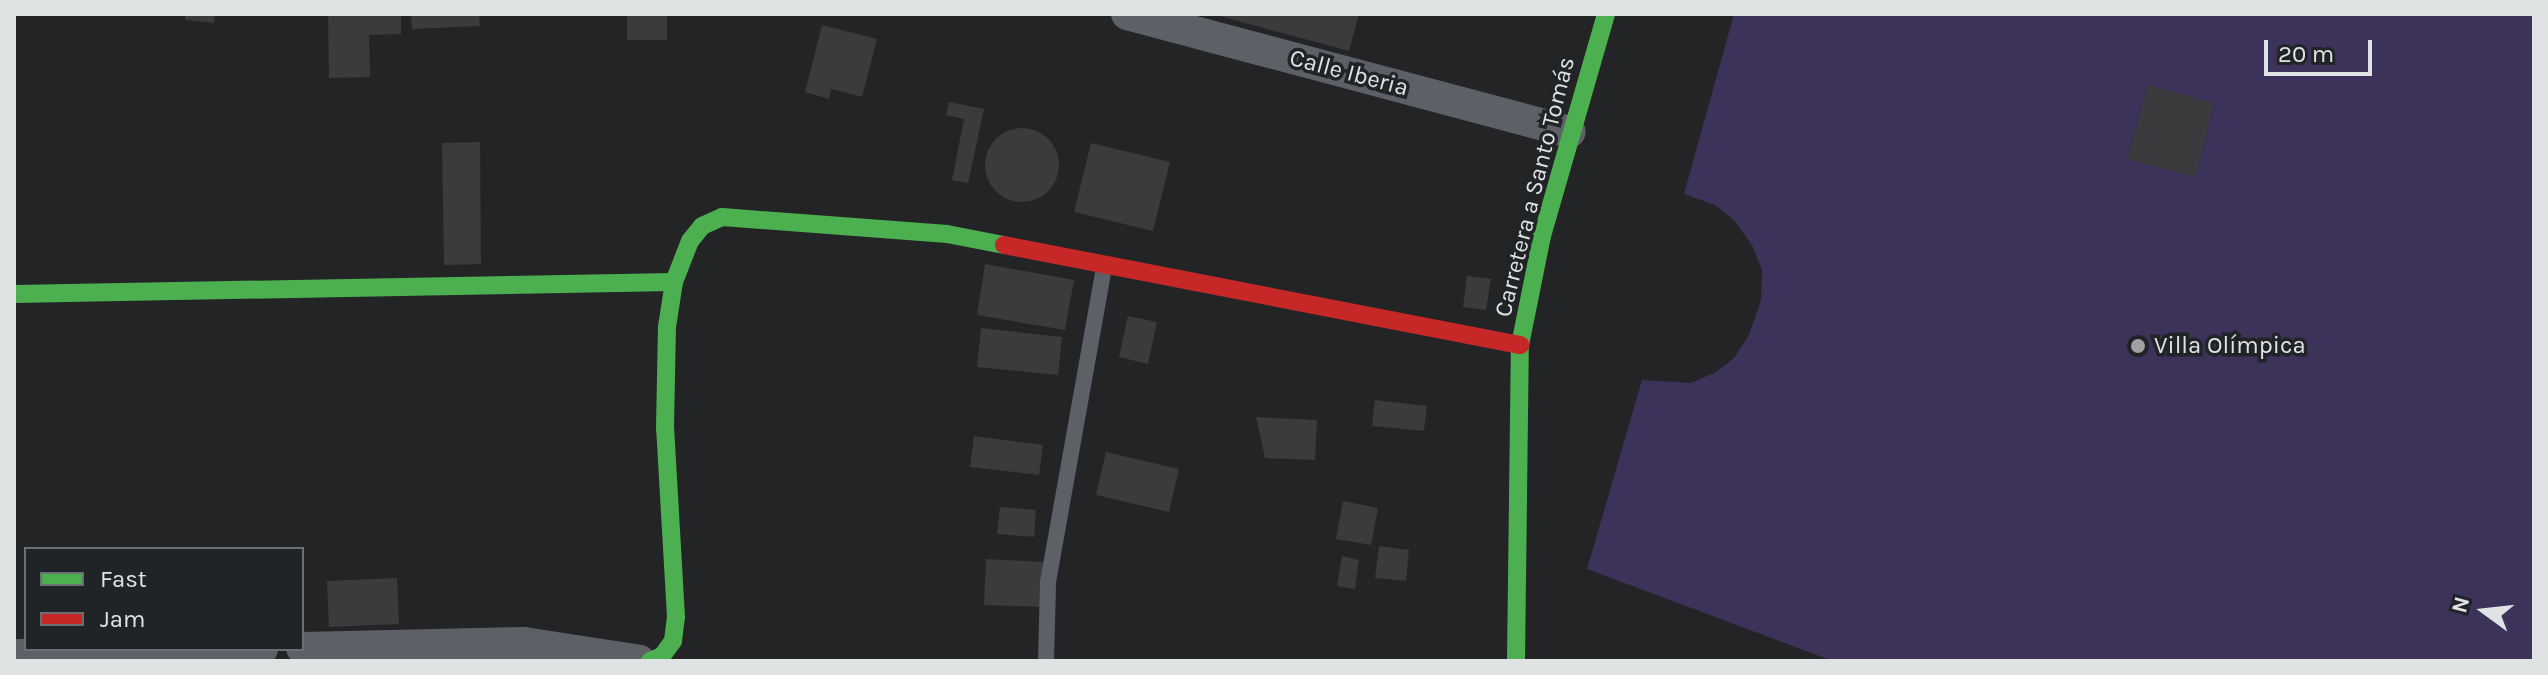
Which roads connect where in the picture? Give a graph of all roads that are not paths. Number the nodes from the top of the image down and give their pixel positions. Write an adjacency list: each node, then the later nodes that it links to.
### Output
1 (1127, 14): 3 (street, Calle Iberia)
2 (1606, 14): 3 (street, Carretera a Santo Tomás)
3 (1570, 132): 7 (street, Carretera a Santo Tomás)
4 (1104, 266): 5 (street); 7 (street); 12 (lane)
5 (674, 282): 6 (street); 11 (street)
6 (14, 294)
7 (1520, 345): 13 (street, Carretera a Santo Tomás)
8 (304, 648): 11 (street)
9 (181, 651): 10 (street)
10 (20, 655)
11 (653, 660)
12 (1046, 661)
13 (1516, 661)

